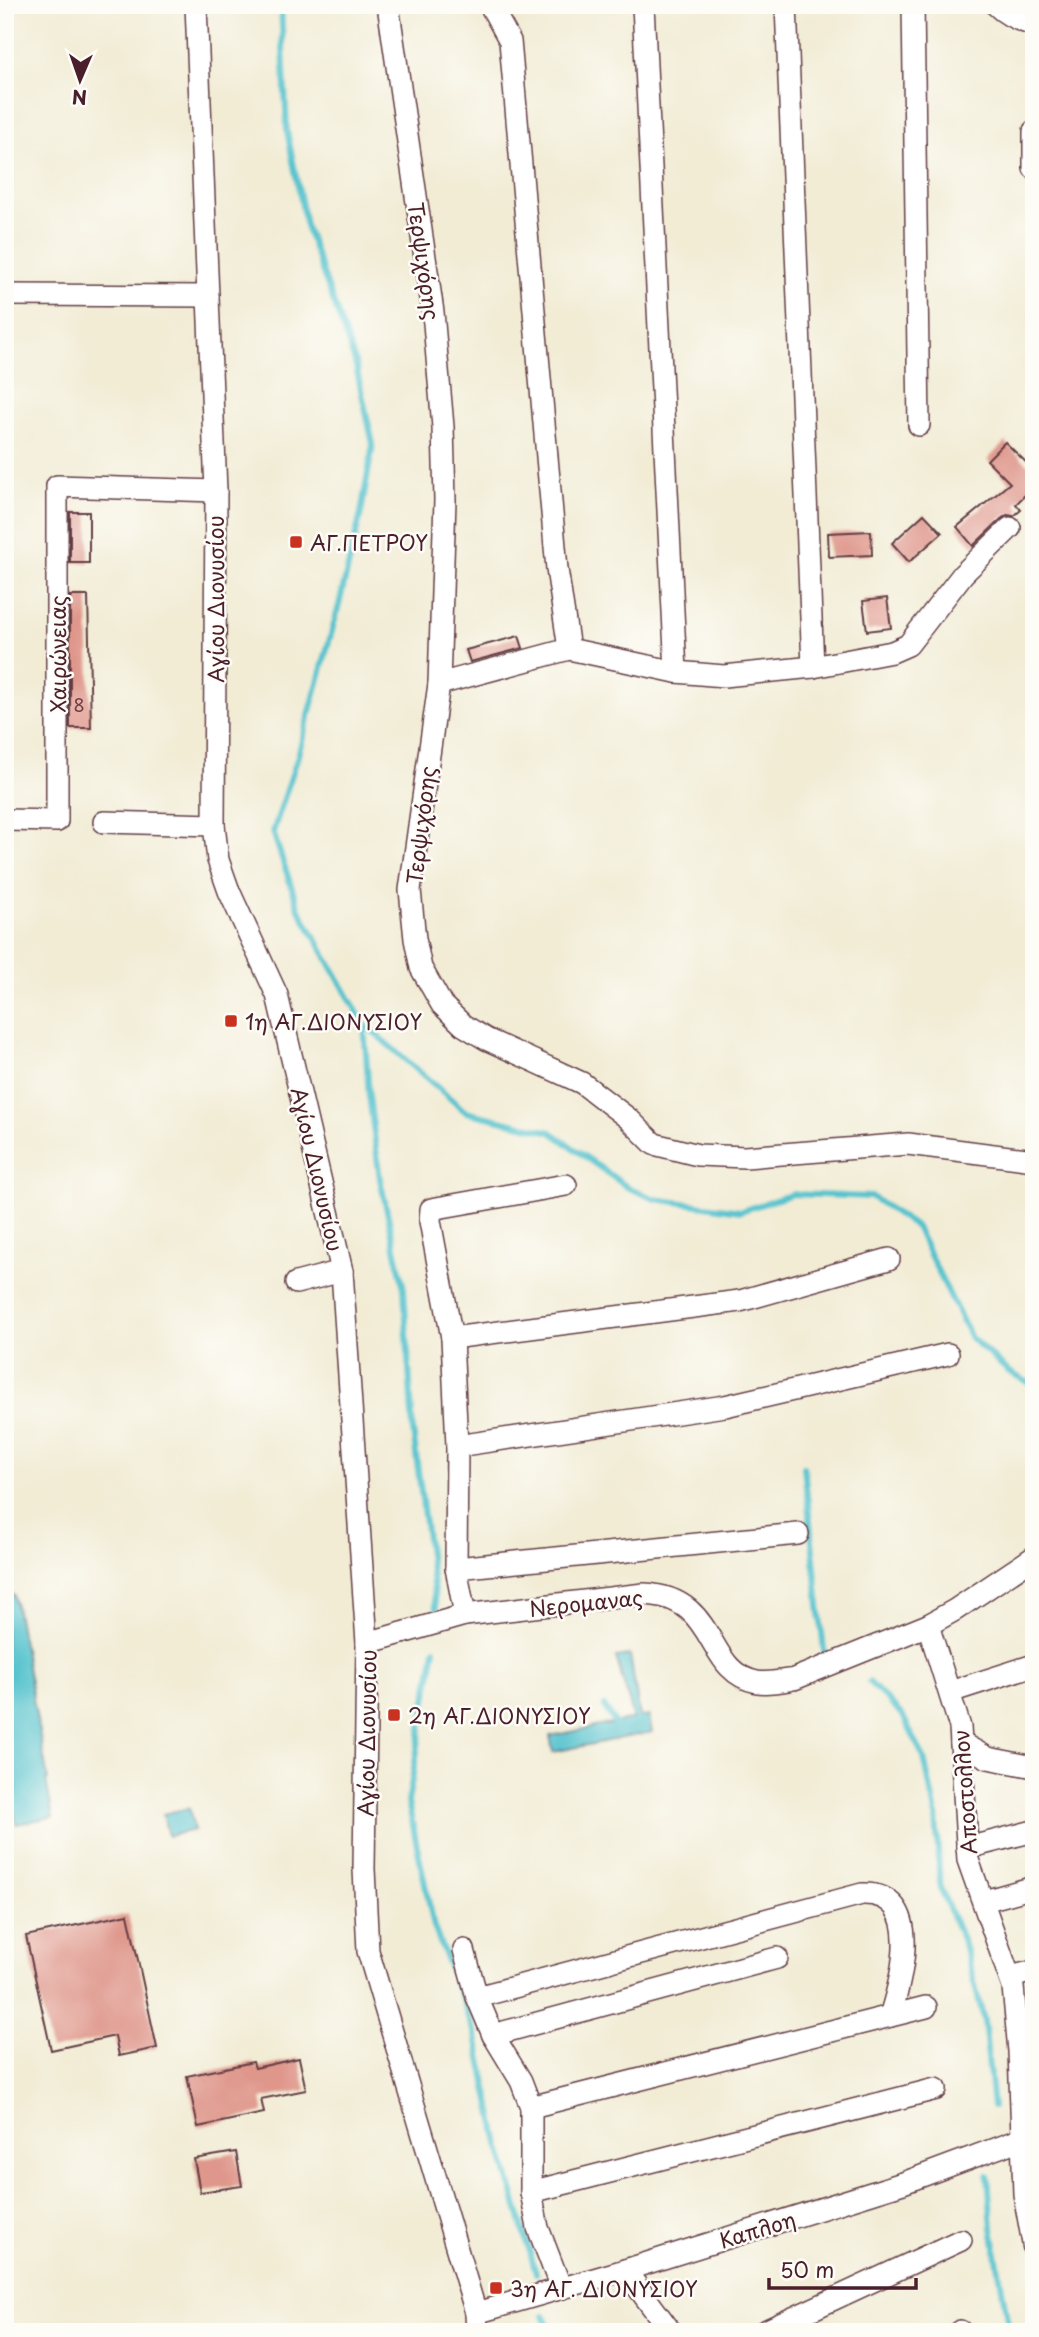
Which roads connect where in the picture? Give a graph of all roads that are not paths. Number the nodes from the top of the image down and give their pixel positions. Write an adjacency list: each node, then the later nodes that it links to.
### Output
1 (196, 5): 13 (street, Αγίου Διονυσίου)
2 (388, 5): 20 (street, Τερψιχόρης)
3 (490, 5): 17 (street)
4 (643, 5): 19 (street)
5 (786, 5): 18 (street)
6 (914, 5): 14 (street)
7 (996, 5): 8 (street)
8 (1034, 25)
9 (1034, 131): 10 (street)
10 (1033, 152): 11 (street)
11 (1034, 168)
12 (5, 295): 13 (street)
13 (208, 296): 15 (street, Αγίου Διονυσίου)
14 (919, 425)
15 (216, 491): 21 (street, Χαιρώνειας); 23 (street, Αγίου Διονυσίου)
16 (1010, 528): 18 (street)
17 (569, 649): 19 (street); 20 (street)
18 (813, 667): 19 (street)
19 (677, 672)
20 (439, 684): 24 (street, Τερψιχόρης)
21 (5, 820)
22 (104, 822): 23 (street)
23 (214, 825): 27 (street, Αγίου Διονυσίου)
24 (1034, 1160)
25 (566, 1185): 29 (street)
26 (889, 1259): 29 (street)
27 (342, 1271): 28 (street); 37 (street, Αγίου Διονυσίου)
28 (296, 1283)
29 (452, 1338): 31 (street)
30 (948, 1354): 31 (street)
31 (457, 1446): 34 (street)
32 (798, 1534): 34 (street)
33 (1034, 1557): 36 (street, Νερομανας)
34 (456, 1568): 35 (street)
35 (465, 1615): 36 (street, Νερομανας); 37 (street, Νερομανας)
36 (928, 1625): 39 (street, Αποστολλον)
37 (367, 1643): 64 (street, Αγίου Διονυσίου)
38 (1034, 1665): 39 (street)
39 (950, 1692): 40 (street, Αποστολλον)
40 (961, 1744): 41 (street); 43 (street, Αποστολλον)
41 (1034, 1767)
42 (1034, 1831): 43 (street)
43 (967, 1848): 45 (street, Αποστολλον)
44 (1034, 1887): 45 (street)
45 (984, 1901): 49 (street, Αποστολλον)
46 (464, 1950): 50 (street)
47 (777, 1958): 53 (street)
48 (1034, 1971): 49 (street)
49 (1010, 1977): 54 (street, Αποστολλον)
50 (477, 1997): 52 (street); 53 (street)
51 (926, 2007): 52 (street)
52 (890, 2016): 56 (street)
53 (494, 2035): 56 (street)
54 (1026, 2049): 57 (street, Αποστολλον)
55 (936, 2089): 58 (street)
56 (531, 2107): 58 (street)
57 (1027, 2137): 59 (street, Αποστολλον); 62 (street, Καπλοη)
58 (531, 2192): 63 (street)
59 (1031, 2222): 61 (street, Αποστολλον)
60 (961, 2240): 66 (street)
61 (1034, 2249)
62 (625, 2270): 63 (street, Καπλοη); 65 (street)
63 (561, 2288): 64 (street, Καπλοη)
64 (477, 2323)
65 (671, 2332)
66 (764, 2332)

